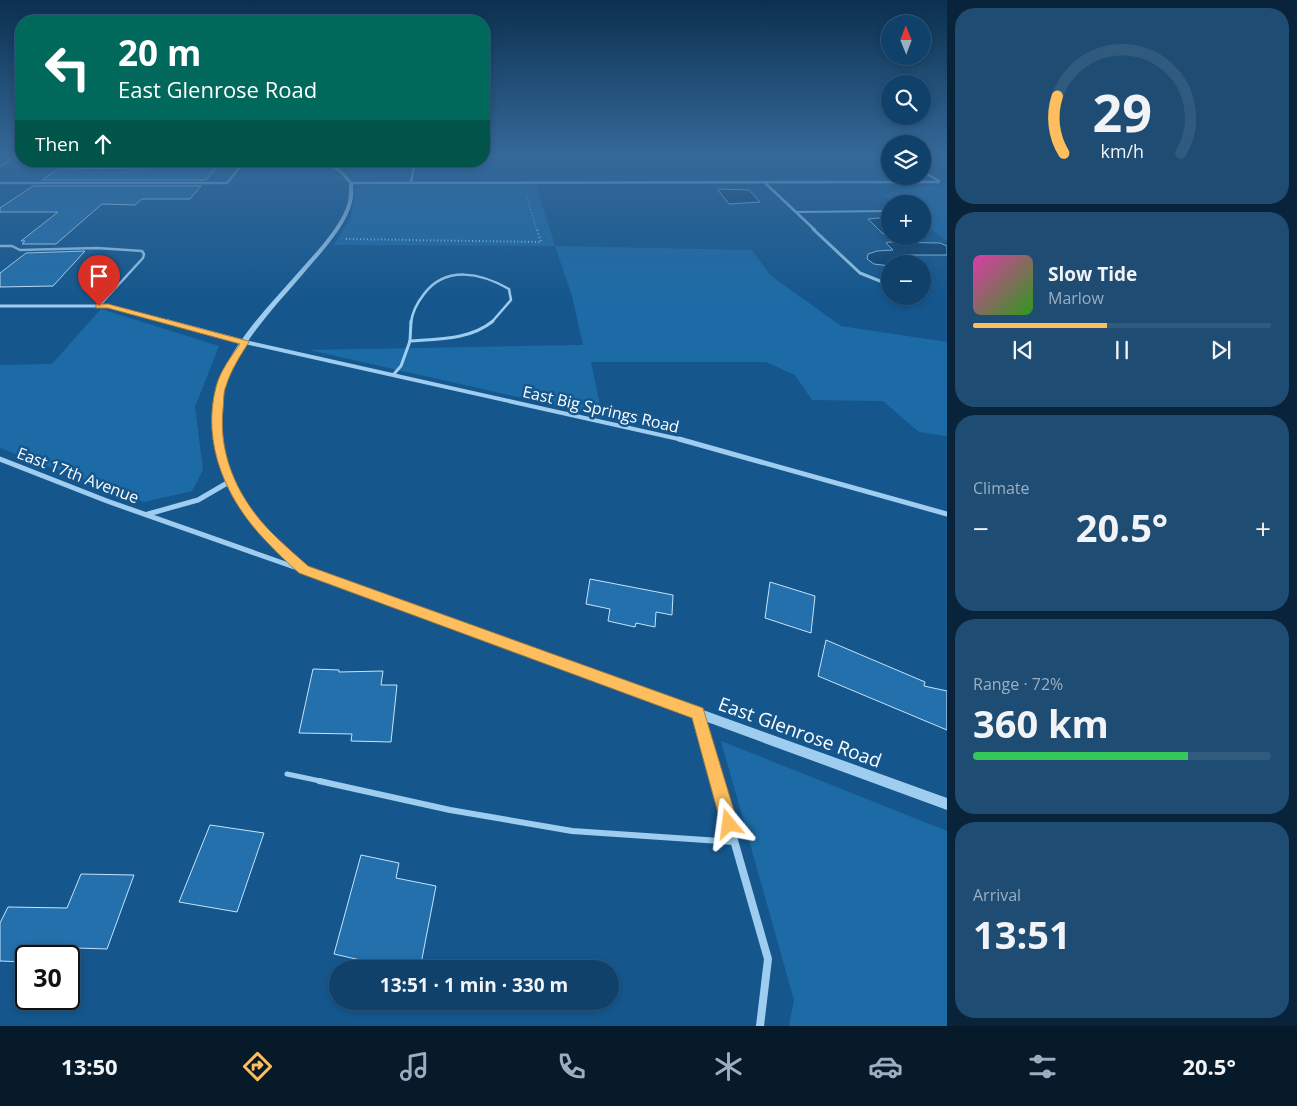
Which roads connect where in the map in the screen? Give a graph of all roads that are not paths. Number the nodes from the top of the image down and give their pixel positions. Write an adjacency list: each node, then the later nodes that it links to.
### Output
1 (349, 205): 10 (street)
2 (788, 205): 3 (street)
3 (796, 212): 4 (lane); 6 (street)
4 (881, 212)
5 (0, 246): 8 (lane)
6 (881, 281)
7 (0, 306): 8 (street, East Big Springs Road)
8 (99, 306): 10 (street, East Big Springs Road)
9 (410, 341): 9 (lane); 11 (lane)
10 (245, 342): 11 (street, East Big Springs Road); 13 (street)
11 (393, 375): 15 (street, East Big Springs Road)
12 (0, 459): 14 (street, East 17th Avenue)
13 (229, 482): 14 (street, East 17th Avenue); 16 (street)
14 (147, 514): 16 (street, East 17th Avenue)
15 (947, 514)
16 (304, 570): 17 (street, East Glenrose Road)
17 (698, 713): 19 (street, East Glenrose Road); 20 (street)
18 (287, 774): 20 (lane)
19 (947, 804)
20 (735, 842): 21 (street)
21 (760, 1026)

